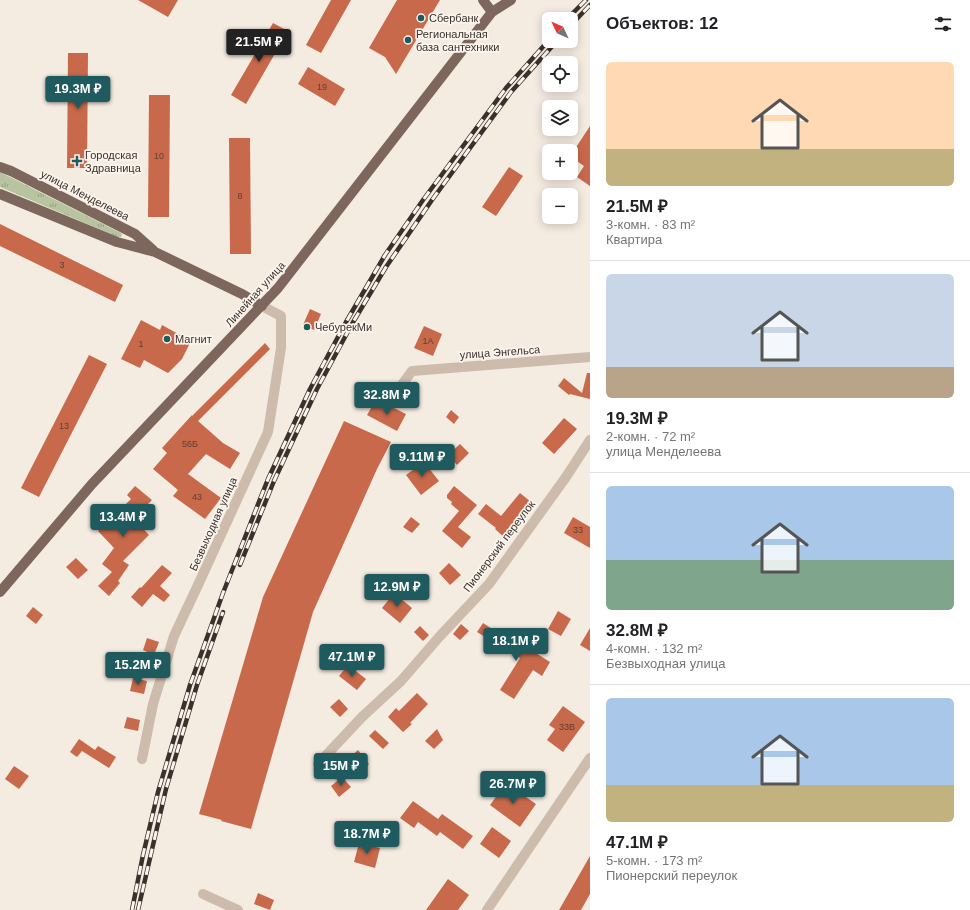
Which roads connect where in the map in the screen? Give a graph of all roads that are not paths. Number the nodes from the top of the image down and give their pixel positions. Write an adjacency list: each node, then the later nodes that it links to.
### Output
1 (483, 0): 3 (main road)
2 (511, 0): 3 (main road, Линейная улица)
3 (492, 12): 7 (main road, Линейная улица)
4 (0, 167): 6 (main road, улица Менделеева)
5 (0, 194): 6 (main road, улица Менделеева)
6 (154, 252): 7 (main road, улица Менделеева)
7 (262, 306): 11 (main road, Линейная улица); 13 (street, Безвыходная улица)
8 (590, 357): 9 (street, улица Энгельса)
9 (392, 398)
10 (590, 440): 14 (street, Пионерский переулок)
11 (0, 592)
12 (590, 758): 17 (street)
13 (142, 759)
14 (318, 764)
15 (203, 894): 16 (street)
16 (238, 910)
17 (487, 910)

